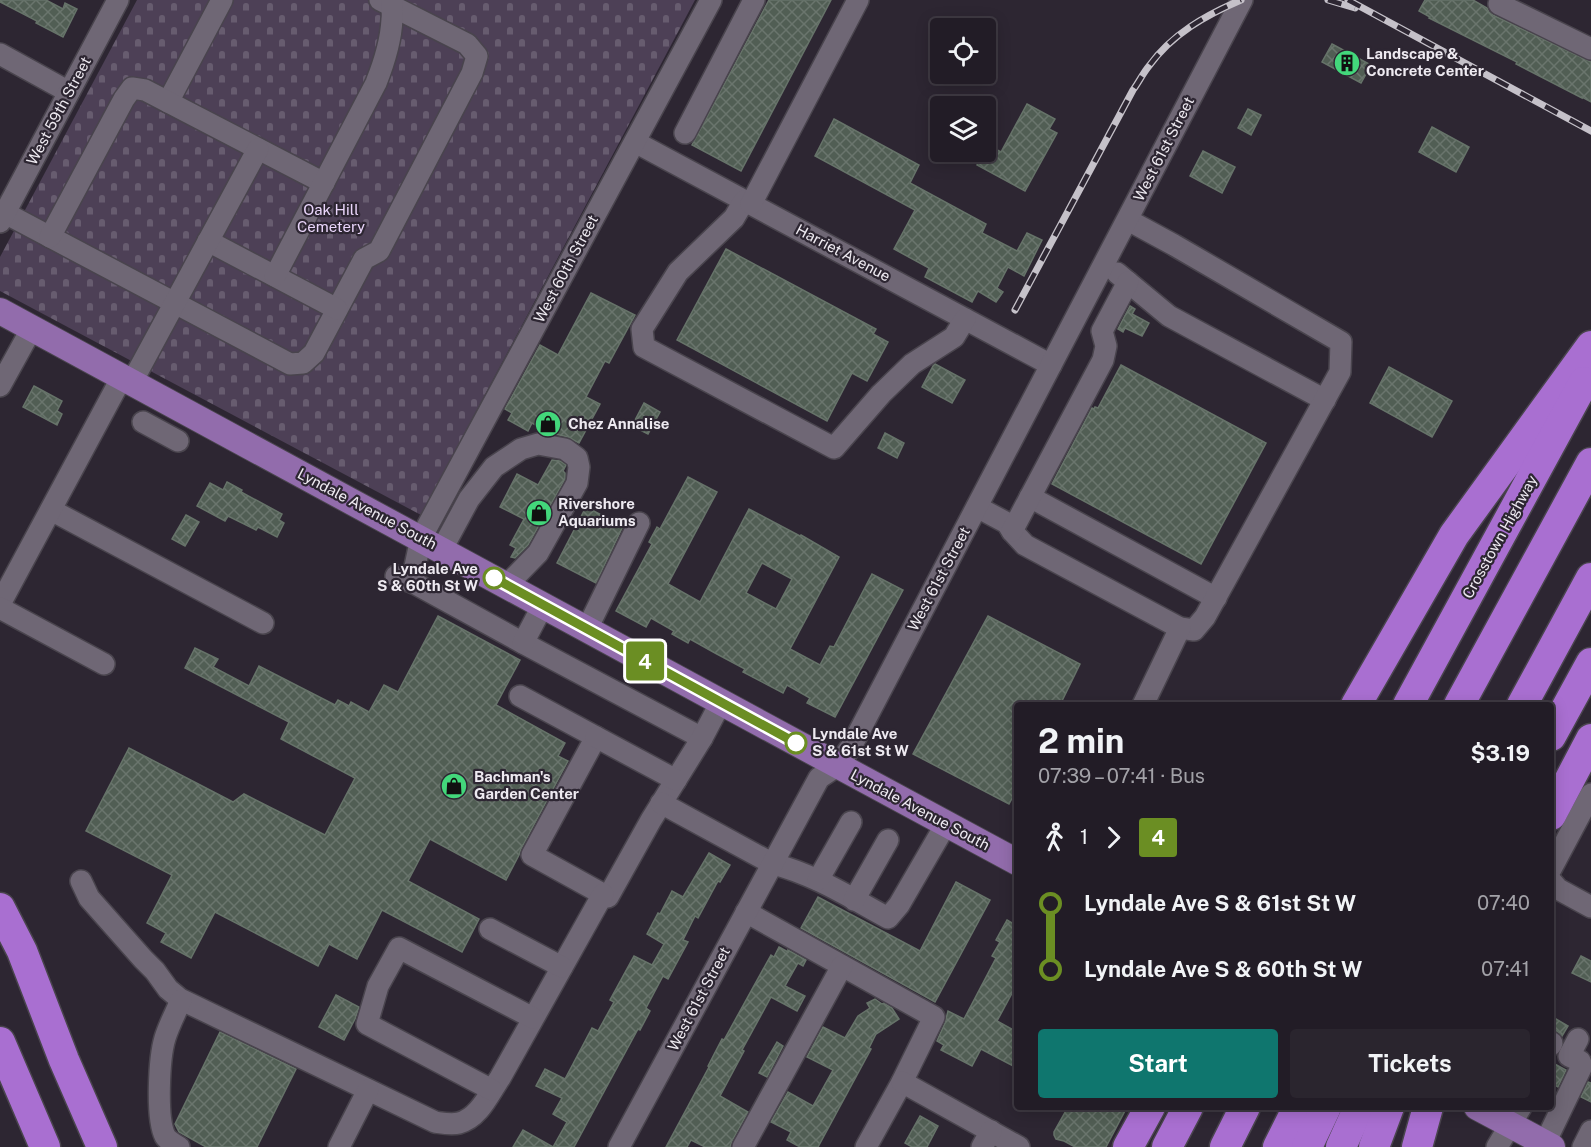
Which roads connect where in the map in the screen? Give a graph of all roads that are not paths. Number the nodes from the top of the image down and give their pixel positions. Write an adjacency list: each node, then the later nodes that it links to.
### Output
1 (118, 0): 11 (street, West 59th Street)
2 (222, 0): 12 (street)
3 (711, 0): 14 (street, West 60th Street)
4 (754, 0): 13 (street)
5 (858, 0): 17 (street)
6 (1242, 0): 19 (street, West 61st Street)
7 (1497, 1): 9 (street)
8 (388, 2): 16 (street); 26 (street)
9 (1591, 49)
10 (0, 54): 11 (street)
11 (69, 92): 18 (street, West 59th Street)
12 (168, 102): 15 (street); 20 (street)
13 (685, 133)
14 (635, 142): 17 (street, Harriet Avenue); 44 (street, West 60th Street)
15 (258, 149): 16 (street); 21 (street)
16 (324, 183): 23 (street)
17 (748, 202): 28 (street, Harriet Avenue); 28 (street)
18 (3, 218): 20 (street)
19 (1128, 219): 22 (street, West 61st Street); 35 (street)
20 (50, 237): 25 (street)
21 (208, 242): 23 (street); 25 (street)
22 (1103, 265): 24 (street); 31 (street, West 61st Street)
23 (275, 276): 26 (street)
24 (1128, 282): 35 (street); 39 (street)
25 (175, 304): 26 (street); 33 (street)
26 (337, 309)
27 (0, 311): 29 (main road, Lyndale Avenue South)
28 (965, 318): 31 (street, Harriet Avenue)
29 (32, 328): 33 (main road, Lyndale Avenue South); 34 (street)
30 (1591, 345): 60 (highway)
31 (1051, 365): 40 (street, West 61st Street)
32 (1591, 369): 61 (highway, Crosstown Highway)
33 (127, 380): 41 (street); 44 (main road, Lyndale Avenue South)
34 (0, 386)
35 (1325, 400): 47 (street)
36 (143, 422): 37 (street)
37 (178, 441)
38 (1591, 463): 62 (highway)
39 (1030, 497): 43 (street); 47 (street)
40 (977, 507): 43 (street); 68 (street, West 61st Street)
41 (51, 510): 48 (street); 51 (street)
42 (639, 523): 53 (street)
43 (1012, 531): 52 (street)
44 (431, 544): 46 (main road, Lyndale Avenue South); 46 (street); 54 (street)
45 (1591, 578): 63 (highway)
46 (507, 585): 49 (main road, Lyndale Avenue South)
47 (1216, 598): 52 (street)
48 (0, 604)
49 (543, 605): 53 (main road, Lyndale Avenue South); 54 (street)
50 (0, 608): 56 (street)
51 (263, 623)
52 (1180, 628): 59 (street)
53 (587, 629): 58 (main road, Lyndale Avenue South)
54 (523, 643): 66 (street)
55 (1591, 663): 64 (highway)
56 (104, 664)
57 (520, 696): 65 (street)
58 (721, 702): 66 (street); 68 (main road, Lyndale Avenue South)
59 (1144, 702)
60 (1358, 702)
61 (1410, 702)
62 (1461, 702)
63 (1524, 702)
64 (1554, 731)
65 (596, 737): 69 (street); 82 (street)
66 (702, 738): 69 (street)
67 (1591, 739): 72 (highway)
68 (837, 766): 74 (main road, Lyndale Avenue South); 78 (street, West 61st Street)
69 (676, 780): 71 (street)
70 (1591, 794): 77 (street)
71 (661, 803): 78 (street); 82 (street)
72 (1554, 809)
73 (851, 822): 79 (street)
74 (946, 824): 76 (main road, Lyndale Avenue South); 83 (street)
75 (888, 840): 83 (street)
76 (1014, 860)
77 (1554, 862)
78 (773, 864): 79 (street); 86 (street, West 61st Street)
79 (818, 880): 83 (street)
80 (81, 881): 90 (street)
81 (1554, 884): 84 (street)
82 (606, 896): 89 (street)
83 (854, 900)
84 (1591, 907)
85 (0, 908): 110 (highway)
86 (746, 912): 88 (street); 113 (street, West 61st Street)
87 (490, 929): 89 (street)
88 (842, 966): 94 (street); 114 (street)
89 (562, 967): 91 (street)
90 (181, 1000): 95 (street); 111 (street)
91 (533, 1018): 96 (street); 96 (street)
92 (1578, 1039): 108 (street)
93 (0, 1042): 109 (highway)
94 (902, 1082): 107 (street); 115 (street)
95 (368, 1090): 96 (street); 112 (street)
96 (492, 1090)
97 (1148, 1110): 117 (highway)
98 (1186, 1110): 118 (highway)
99 (1244, 1110): 119 (highway)
100 (1296, 1110): 120 (highway)
101 (1325, 1110): 121 (highway)
102 (1427, 1110): 124 (highway)
103 (1490, 1110): 105 (main road)
104 (1377, 1111): 122 (highway); 123 (highway)
105 (1516, 1116): 108 (main road); 125 (street)
106 (1591, 1131): 126 (street)
107 (986, 1139): 116 (street)
108 (1548, 1145)
109 (45, 1147)
110 (102, 1147)
111 (179, 1147)
112 (339, 1147)
113 (619, 1147)
114 (743, 1147)
115 (866, 1147)
116 (1019, 1147)
117 (1128, 1147)
118 (1167, 1147)
119 (1225, 1147)
120 (1278, 1147)
121 (1307, 1147)
122 (1341, 1147)
123 (1374, 1147)
124 (1417, 1147)
125 (1497, 1147)
126 (1582, 1147)

